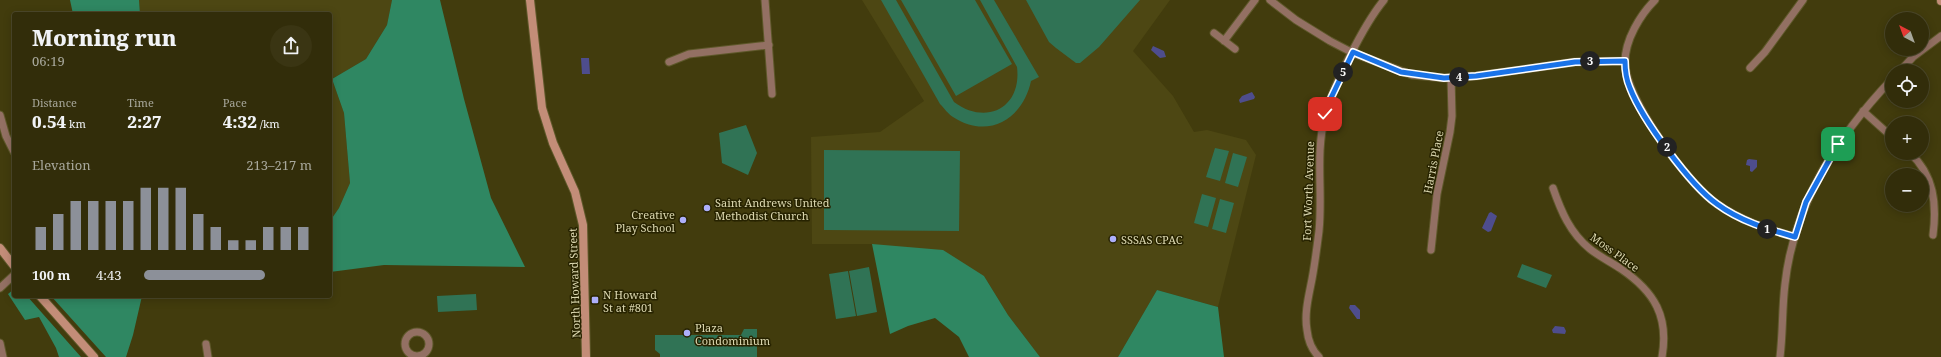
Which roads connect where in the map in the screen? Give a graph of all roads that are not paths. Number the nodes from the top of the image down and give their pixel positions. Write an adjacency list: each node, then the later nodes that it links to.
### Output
1 (530, 0): 40 (street, North Howard Street)
2 (765, 0): 11 (street)
3 (1255, 0): 10 (street)
4 (1270, 0): 13 (street)
5 (1384, 0): 13 (street, Fort Worth Avenue)
6 (1655, 0): 14 (street)
7 (1803, 0): 17 (street)
8 (1214, 33): 10 (street)
9 (1941, 36): 16 (street)
10 (1224, 40): 12 (street)
11 (769, 45): 15 (street); 20 (street)
12 (1235, 49)
13 (1353, 52): 18 (street); 41 (street, Fort Worth Avenue)
14 (1625, 61): 18 (street); 28 (street)
15 (669, 62)
16 (1907, 64)
17 (1750, 68)
18 (1451, 77): 30 (street, Harris Place)
19 (1885, 87): 21 (street)
20 (772, 94)
21 (1863, 111): 23 (street); 28 (street)
22 (0, 115): 24 (street)
23 (1885, 131)
24 (12, 148)
25 (1917, 160): 27 (street)
26 (1553, 188): 42 (street, Moss Place)
27 (1933, 235)
28 (1795, 237): 43 (street)
29 (0, 248): 31 (street)
30 (1431, 250)
31 (12, 263)
32 (12, 277): 33 (street)
33 (0, 288)
34 (42, 298): 38 (street)
35 (0, 343): 37 (street)
36 (206, 344): 39 (street)
37 (4, 357)
38 (94, 357)
39 (208, 357)
40 (586, 357)
41 (1319, 357)
42 (1662, 357)
43 (1780, 357)

